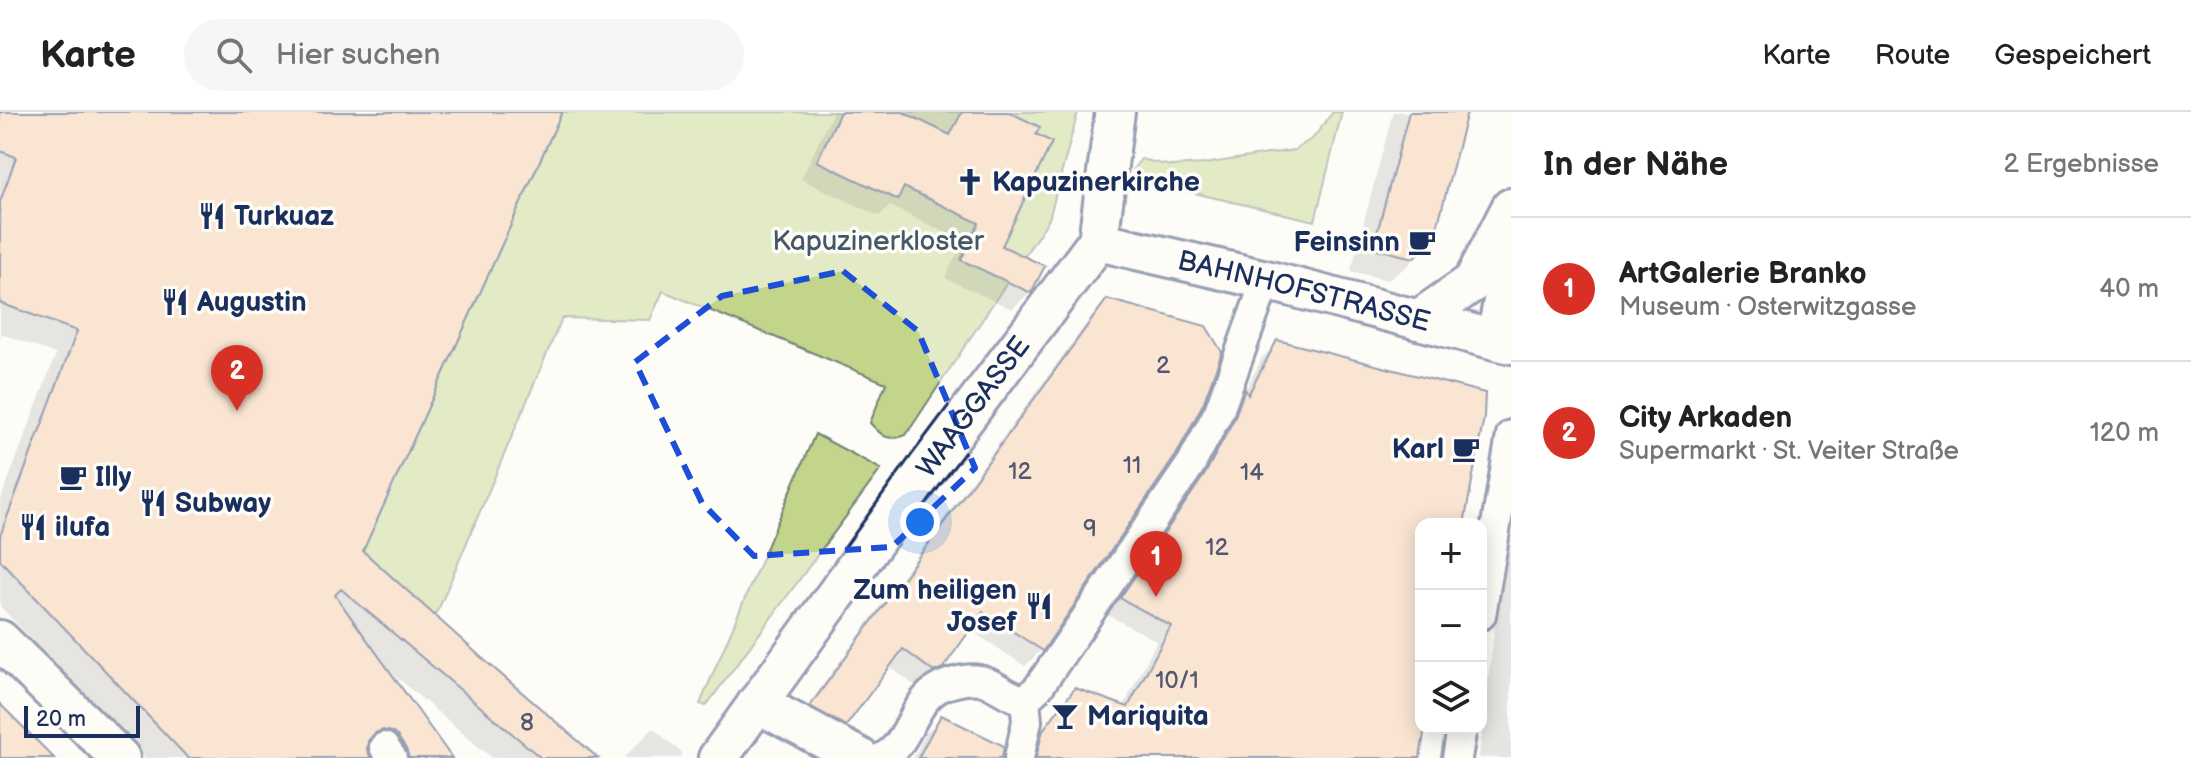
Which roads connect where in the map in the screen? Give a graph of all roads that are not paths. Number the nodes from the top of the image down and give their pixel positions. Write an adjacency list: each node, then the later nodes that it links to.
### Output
1 (1115, 112): 3 (street, WAAGGASSE)
2 (1511, 208): 6 (street)
3 (1098, 241): 5 (street, BAHNHOFSTRASSE); 12 (street, WAAGGASSE)
4 (1511, 256): 7 (street)
5 (1266, 280): 6 (street, BAHNHOFSTRASSE); 11 (street)
6 (1418, 320): 7 (street, BAHNHOFSTRASSE)
7 (1503, 342)
8 (1511, 435): 9 (street)
9 (1485, 590)
10 (0, 640): 14 (street)
11 (1025, 700): 17 (street); 18 (street)
12 (757, 703): 15 (street, WAAGGASSE); 16 (street)
13 (1461, 734): 19 (street)
14 (120, 758)
15 (718, 758)
16 (860, 758)
17 (881, 758)
18 (1019, 758)
19 (1457, 758)

